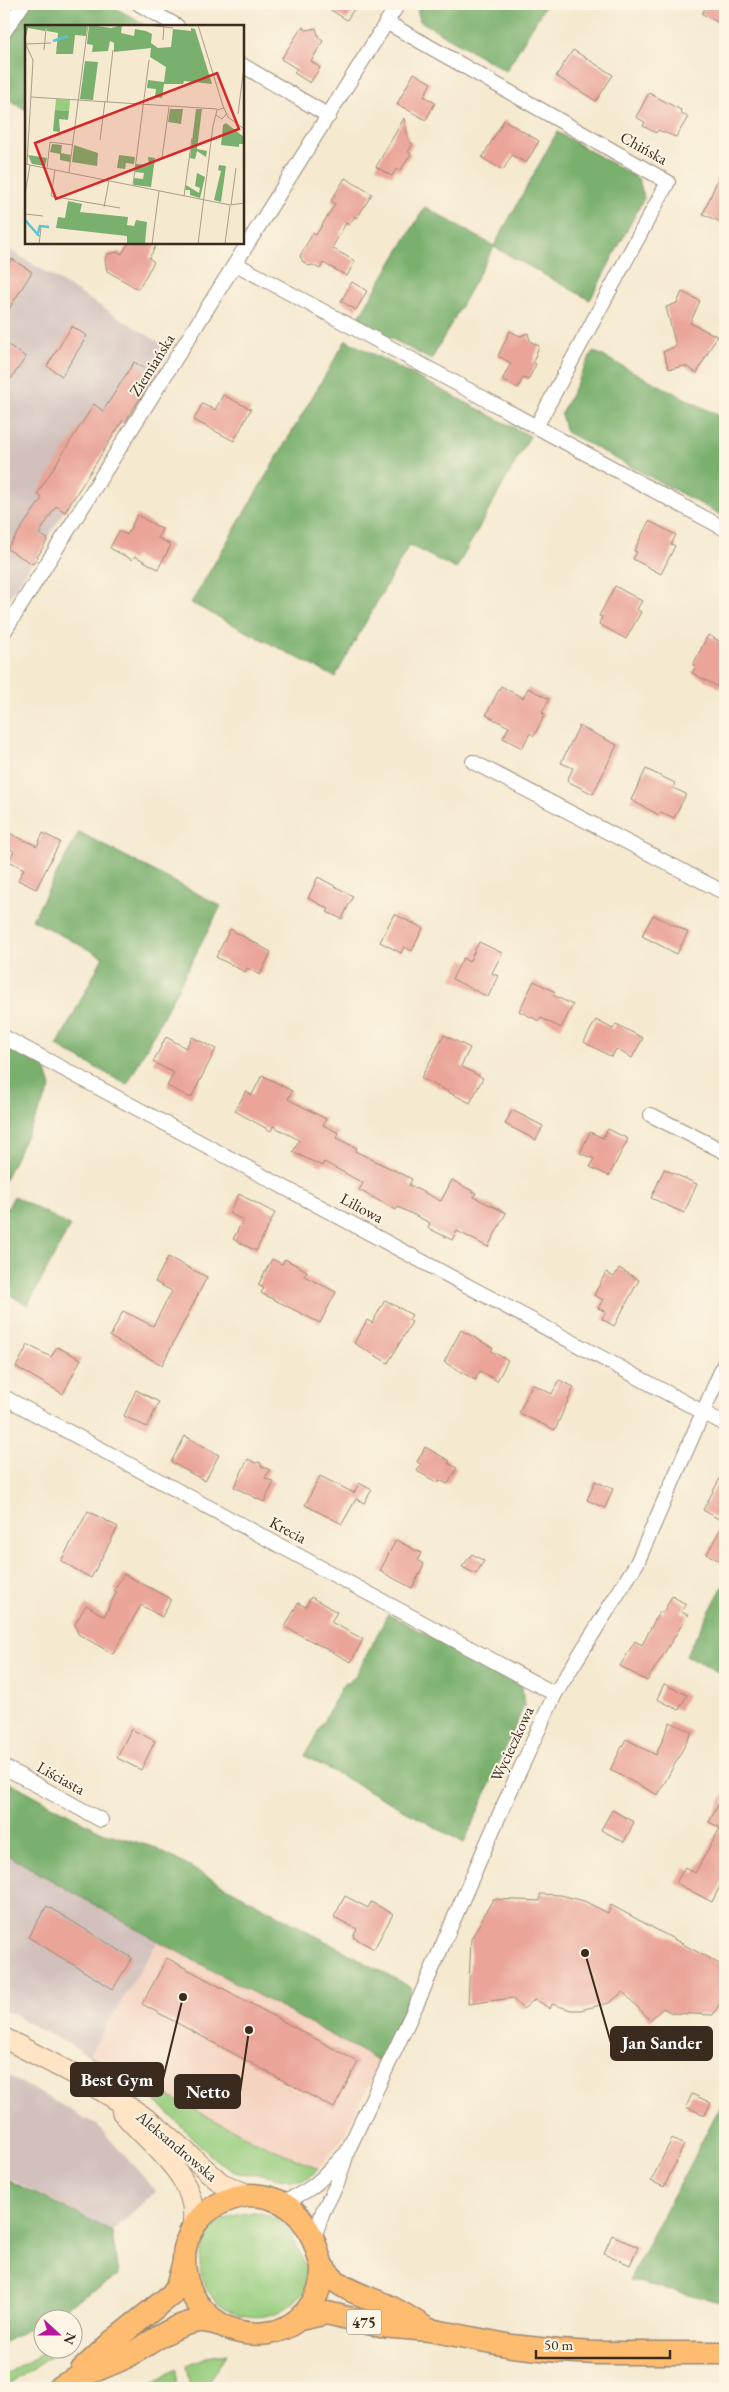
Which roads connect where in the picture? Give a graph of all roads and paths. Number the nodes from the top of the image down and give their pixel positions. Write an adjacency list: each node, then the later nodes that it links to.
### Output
1 (23, 4): 6 (street)
2 (139, 4): 5 (street)
3 (398, 4): 4 (street, Ziemiańska)
4 (386, 22): 8 (street, Ziemiańska); 10 (street, Chińska)
5 (175, 25)
6 (4, 32)
7 (244, 66): 8 (street)
8 (328, 116): 9 (street, Ziemiańska)
9 (236, 264): 10 (street); 12 (street, Ziemiańska)
10 (536, 427): 11 (street)
11 (725, 529)
12 (4, 632)
13 (473, 762): 14 (street)
14 (725, 893)
15 (4, 1037): 20 (street, Liliowa)
16 (651, 1115): 17 (street)
17 (725, 1152)
18 (725, 1362): 20 (street, Wycieczkowa)
19 (4, 1397): 22 (street, Krecia)
20 (703, 1410): 21 (street, Liliowa); 22 (street, Wycieczkowa)
21 (725, 1424)
22 (555, 1694): 27 (street, Wycieczkowa)
23 (4, 1767): 24 (street, Liściasta)
24 (100, 1820)
25 (4, 2038): 26 (main road, Aleksandrowska / 475)
26 (106, 2093): 28 (main road, Aleksandrowska / 475); 30 (main road, Aleksandrowska / 475)
27 (348, 2150): 29 (street, Wycieczkowa); 31 (street, Wycieczkowa)
28 (249, 2195): 29 (main road, 475); 30 (main road, 475)
29 (281, 2202): 31 (main road, 475)
30 (192, 2228): 32 (main road, 475)
31 (314, 2238): 33 (main road, 475)
32 (183, 2265): 35 (main road, 475); 38 (main road)
33 (323, 2267): 34 (main road); 36 (main road, 475)
34 (300, 2319): 35 (main road, 475); 36 (main road, 475)
35 (225, 2326): 38 (main road)
36 (430, 2330): 37 (main road, 475)
37 (725, 2354)
38 (66, 2384)

